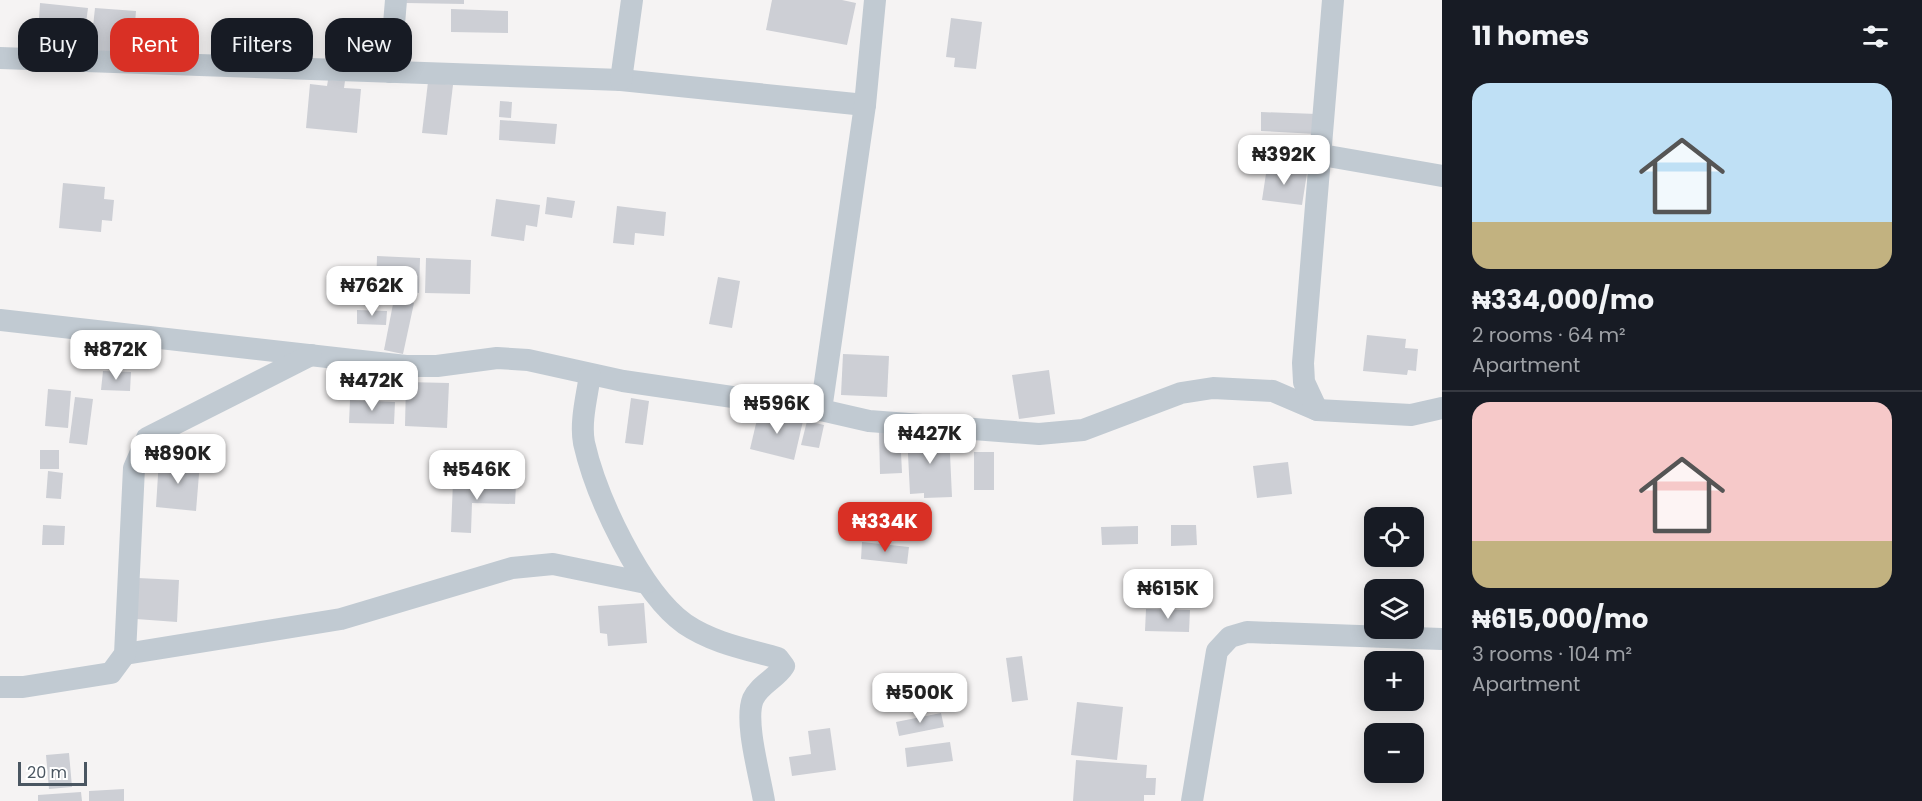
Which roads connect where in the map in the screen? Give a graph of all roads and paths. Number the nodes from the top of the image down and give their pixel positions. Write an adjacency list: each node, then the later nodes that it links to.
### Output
1 (396, 0): 5 (street)
2 (632, 0): 9 (street)
3 (875, 0): 10 (street)
4 (1333, 0): 11 (street)
5 (394, 18)
6 (0, 58): 7 (street)
7 (325, 70)
8 (390, 72): 9 (street)
9 (621, 80): 10 (street)
10 (865, 105): 17 (street)
11 (1322, 155): 12 (street); 18 (street)
12 (1442, 176)
13 (0, 320): 14 (street)
14 (311, 356): 15 (street); 21 (street)
15 (590, 375): 17 (street); 19 (street)
16 (1442, 408): 18 (street)
17 (821, 410): 18 (street)
18 (1317, 410)
19 (646, 583): 21 (street); 23 (street)
20 (1442, 639): 24 (street)
21 (125, 654): 22 (street)
22 (0, 687)
23 (764, 801)
24 (1192, 801)

